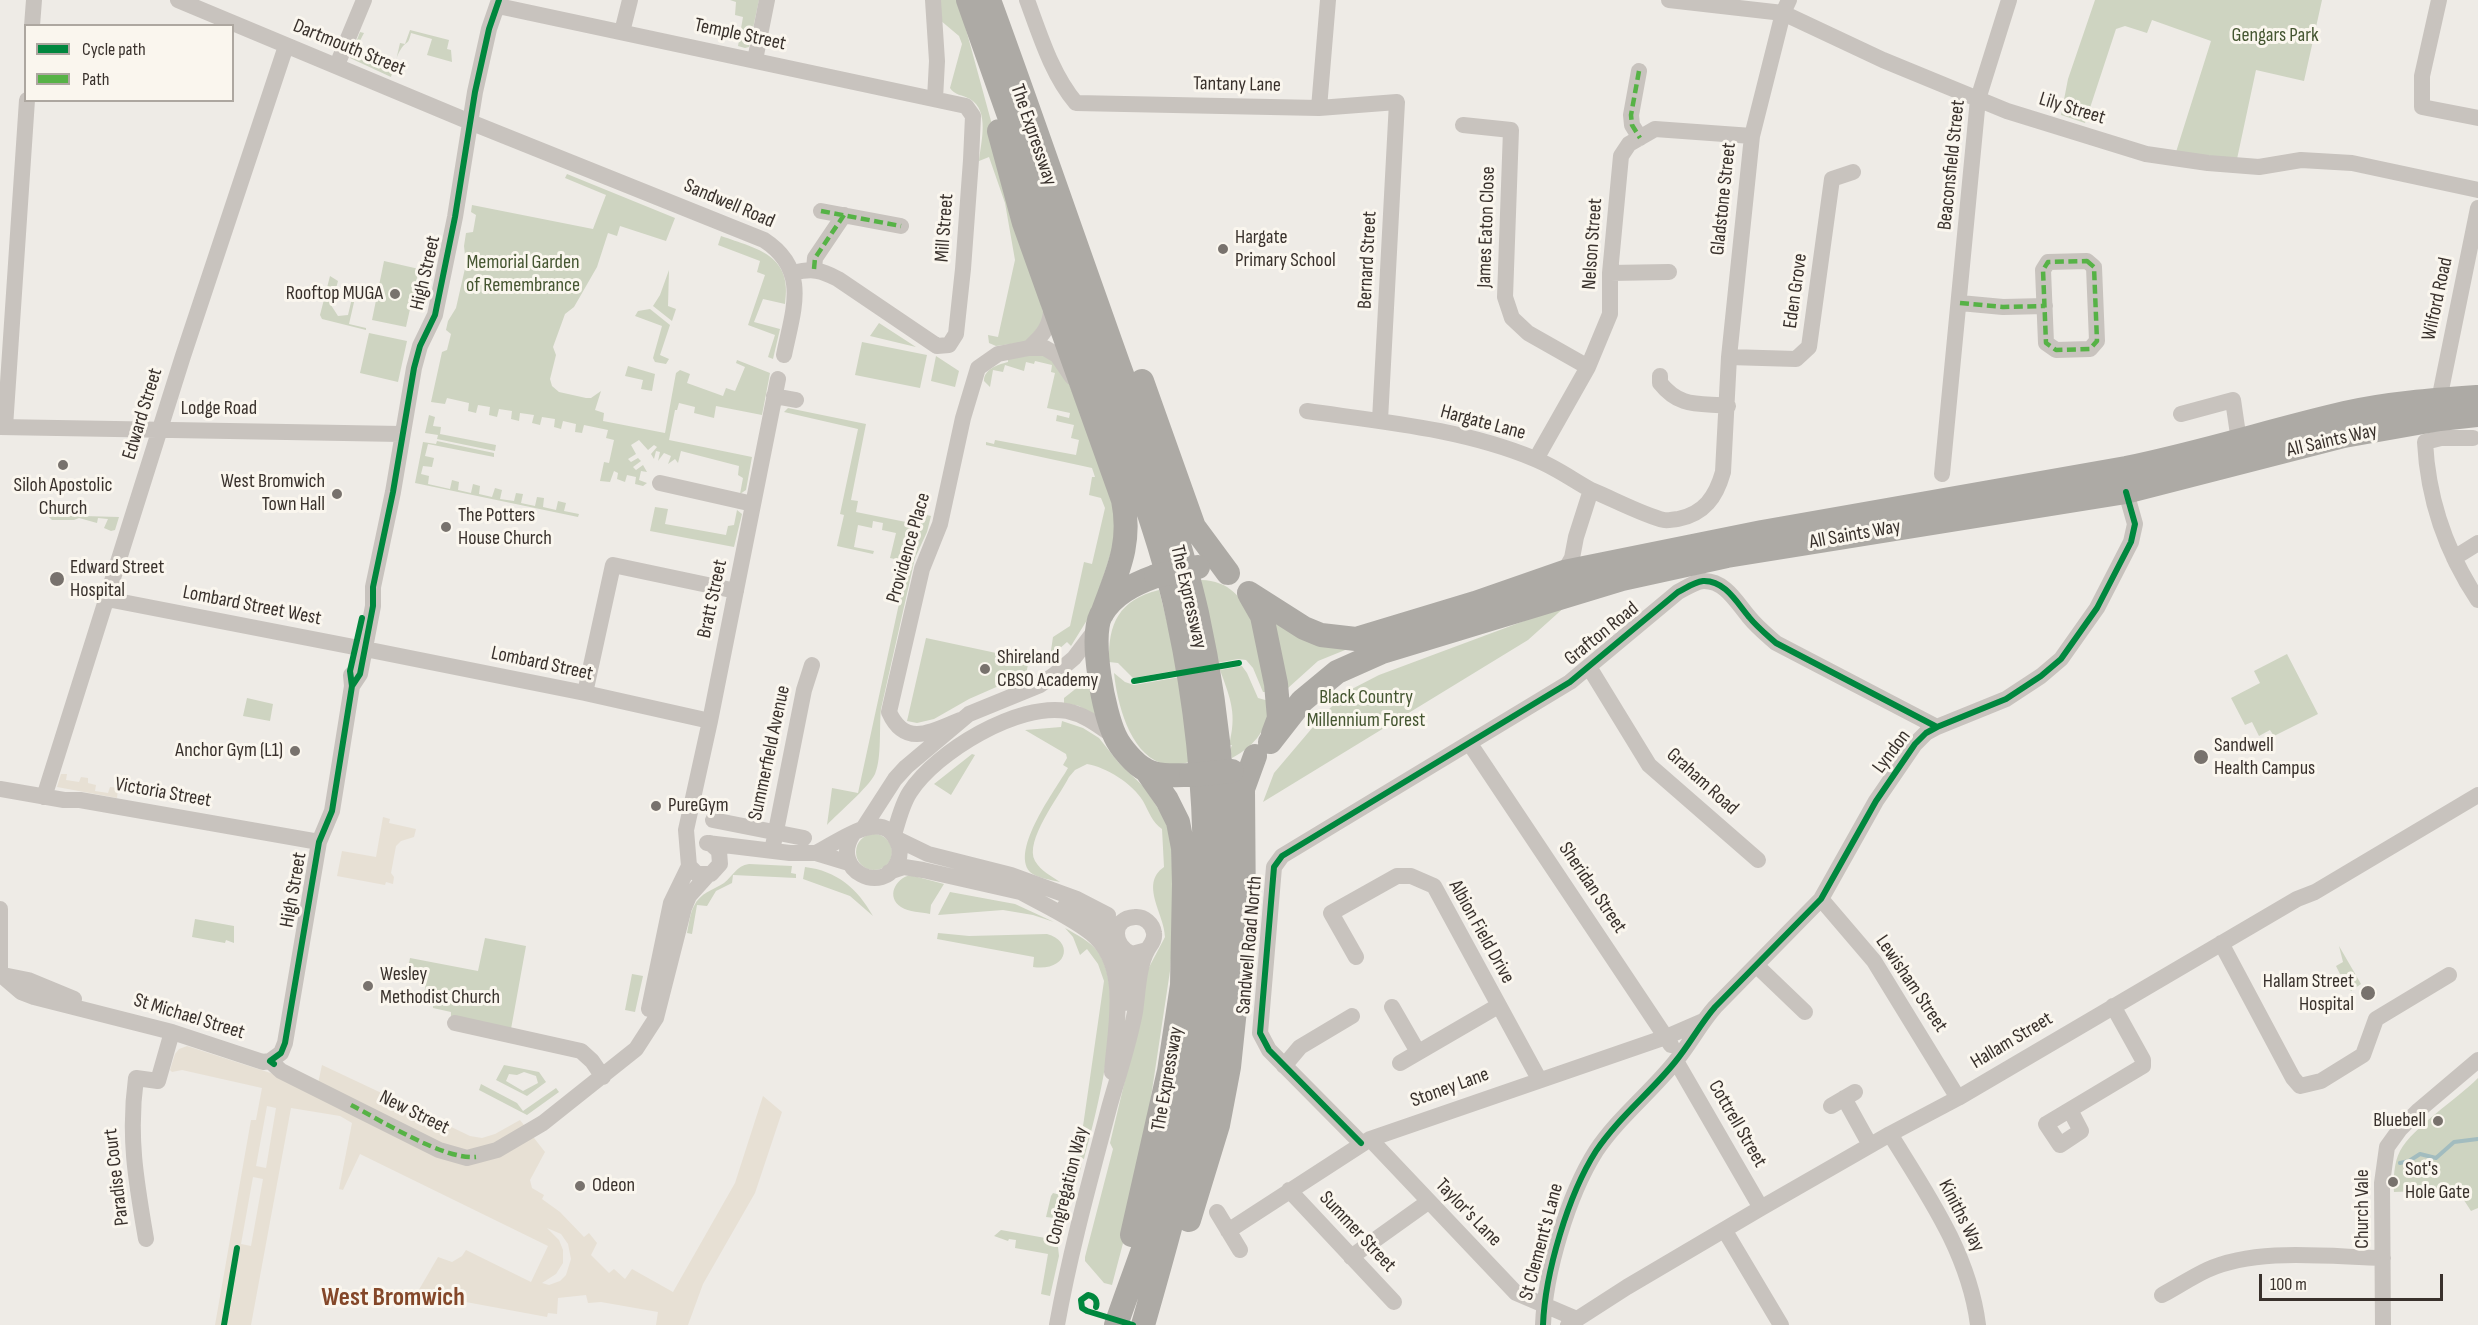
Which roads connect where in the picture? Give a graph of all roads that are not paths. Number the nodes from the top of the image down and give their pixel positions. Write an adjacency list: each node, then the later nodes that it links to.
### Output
1 (34, 0): 16 (street)
2 (178, 0): 19 (street, Dartmouth Street)
3 (364, 0): 21 (street)
4 (630, 0): 17 (street)
5 (767, 0): 20 (street)
6 (933, 0): 23 (street)
7 (968, 0): 18 (highway)
8 (989, 0): 18 (highway, The Expressway)
9 (1027, 0): 27 (street, Tantany Lane)
10 (1328, 0): 27 (street)
11 (1669, 0): 15 (street, Lily Street)
12 (2009, 0): 24 (street, Beaconsfield Street)
13 (2439, 0): 29 (street)
14 (499, 3): 17 (street, Temple Street); 30 (street, High Street)
15 (1781, 4): 24 (street, Lily Street); 32 (street, Gladstone Street)
16 (32, 24)
17 (622, 32): 20 (street, Temple Street)
18 (988, 34): 44 (highway); 78 (highway); 168 (highway, The Expressway); 169 (highway, The Expressway)
19 (286, 46): 21 (street, Dartmouth Street); 64 (street, Edward Street)
20 (755, 60): 23 (street, Temple Street)
21 (337, 65): 30 (street, Dartmouth Street)
22 (1639, 71): 33 (street)
23 (935, 99): 28 (street, Temple Street)
24 (1978, 99): 35 (street, Lily Street); 45 (street, Beaconsfield Street)
25 (27, 102): 63 (street)
26 (1397, 102): 27 (street, Tantany Lane); 61 (street, Bernard Street)
27 (1321, 108)
28 (971, 112): 40 (street, Mill Street)
29 (2478, 118)
30 (470, 122): 42 (street, Sandwell Road); 65 (street, High Street)
31 (1462, 124): 50 (street, James Eaton Close)
32 (1752, 136): 33 (street); 49 (street, Gladstone Street)
33 (1640, 138): 43 (street, Nelson Street)
34 (1853, 172): 49 (street, Eden Grove)
35 (2478, 190)
36 (2478, 208): 58 (street, Wilford Road)
37 (822, 211): 38 (street)
38 (844, 215): 39 (street); 40 (street)
39 (901, 226)
40 (814, 269): 42 (street)
41 (1669, 272): 43 (street)
42 (793, 273): 48 (street)
43 (1611, 273): 50 (street, Nelson Street)
44 (1051, 297): 47 (street); 56 (highway)
45 (1960, 303): 46 (street); 68 (street, Beaconsfield Street)
46 (2045, 306): 46 (street)
47 (1029, 348): 56 (street); 88 (street, Providence Place)
48 (784, 355)
49 (1729, 357): 57 (street, Gladstone Street)
50 (1588, 367): 67 (street, Nelson Street)
51 (1660, 375): 57 (street)
52 (778, 379): 53 (street, Bratt Street)
53 (774, 396): 55 (street); 72 (street, Bratt Street)
54 (2478, 396): 58 (highway, All Saints Way)
55 (796, 400)
56 (1088, 400): 83 (highway)
57 (1728, 406): 71 (street, Gladstone Street)
58 (2440, 409): 62 (highway, All Saints Way); 66 (highway, All Saints Way); 69 (highway, All Saints Way)
59 (1307, 411): 61 (street, Hargate Lane)
60 (2181, 414): 66 (street)
61 (1380, 420): 67 (street, Hargate Lane)
62 (2475, 426): 75 (street)
63 (2, 427): 64 (street, Lodge Road)
64 (161, 430): 65 (street, Lodge Road); 81 (street, Edward Street)
65 (401, 434): 84 (street, High Street)
66 (2239, 441): 69 (highway, All Saints Way)
67 (1536, 459): 71 (street, Hargate Lane)
68 (1942, 474)
69 (2124, 481): 76 (highway, All Saints Way); 90 (street, Lyndon); 93 (highway, All Saints Way)
70 (660, 483): 72 (street)
71 (1591, 490): 73 (street)
72 (753, 504): 79 (street, Bratt Street)
73 (1576, 537): 76 (street); 77 (street)
74 (2478, 543): 75 (street)
75 (2454, 558): 82 (street)
76 (1598, 565): 77 (highway, All Saints Way)
77 (1564, 572): 80 (highway, All Saints Way)
78 (1228, 573): 80 (highway); 83 (highway, bridge)
79 (736, 591): 87 (street); 89 (street, Bratt Street)
80 (1249, 593): 93 (highway)
81 (107, 599): 84 (street, Lombard Street West); 97 (street, Edward Street)
82 (2478, 600)
83 (1099, 622): 88 (street); 91 (highway)
84 (360, 648): 87 (street, Lombard Street); 99 (street, High Street)
85 (812, 665): 102 (street, Summerfield Avenue)
86 (1590, 667): 90 (street, Grafton Road); 92 (street, Grafton Road); 110 (street, Graham Road)
87 (585, 693): 89 (street, Lombard Street)
88 (960, 720): 101 (street)
89 (710, 722): 98 (street, Bratt Street)
90 (1937, 727): 116 (street, Lyndon)
91 (1115, 738): 94 (highway); 103 (street)
92 (1470, 744): 109 (street, Grafton Road); 135 (street, Sheridan Street)
93 (1262, 749): 94 (highway, bridge); 170 (highway)
94 (1146, 770): 168 (highway)
95 (0, 789): 97 (street, Victoria Street)
96 (2478, 795): 119 (street, Hallam Street)
97 (44, 797): 105 (street, Victoria Street)
98 (692, 810): 106 (street); 111 (street, Bratt Street)
99 (331, 817): 105 (street, High Street); 136 (street)
100 (713, 820): 102 (street)
101 (859, 830): 103 (street); 108 (street); 112 (street)
102 (774, 833): 104 (street); 107 (street, Summerfield Avenue)
103 (895, 837): 113 (street); 118 (street, Congregation Way)
104 (804, 838)
105 (319, 842): 136 (street, High Street)
106 (706, 843): 107 (street); 111 (street); 114 (street)
107 (765, 850): 108 (street); 114 (street, New Street)
108 (816, 854): 112 (street)
109 (1282, 856): 143 (street, Sandwell Road North)
110 (1758, 860)
111 (689, 861): 114 (street); 134 (street)
112 (849, 864): 113 (street)
113 (889, 872): 115 (street)
114 (711, 874): 134 (street, New Street)
115 (1019, 891): 120 (street); 148 (street)
116 (1821, 899): 123 (street, Lyndon); 146 (street, Lewisham Street)
117 (0, 909): 124 (street)
118 (1122, 922): 120 (street, Congregation Way); 121 (street, Congregation Way)
119 (2221, 943): 125 (street); 127 (street, Hallam Street)
120 (1120, 946): 121 (street); 139 (street, Congregation Way)
121 (1147, 950): 139 (street, Congregation Way)
122 (1356, 957): 126 (street, Albion Field Drive)
123 (1757, 966): 129 (street); 130 (street, Lyndon)
124 (0, 975): 133 (street, St Michael Street)
125 (2449, 975)
126 (1498, 1006): 137 (street); 145 (street, Albion Field Drive)
127 (2113, 1006): 146 (street, Hallam Street); 149 (street)
128 (1392, 1007): 137 (street)
129 (1805, 1012)
130 (1703, 1021): 135 (street, Stoney Lane); 138 (street, Lyndon)
131 (1350, 1022): 143 (street)
132 (455, 1023): 144 (street)
133 (172, 1032): 141 (street, St Michael Street); 159 (street, Paradise Court)
134 (646, 1033): 144 (street, New Street)
135 (1666, 1037): 138 (street, Sheridan Street); 145 (street, Stoney Lane)
136 (285, 1042): 141 (street, High Street)
137 (1418, 1052): 142 (street)
138 (1678, 1057): 155 (street, Cottrell Street); 165 (street, St Clement's Lane)
139 (1124, 1058): 148 (street, Congregation Way)
140 (2478, 1060): 162 (street, Church Vale)
141 (270, 1061): 144 (street, New Street)
142 (1400, 1063)
143 (1284, 1066): 151 (street, Sandwell Road North)
144 (603, 1077)
145 (1539, 1079): 151 (street, Stoney Lane)
146 (1958, 1098): 150 (street, Hallam Street)
147 (1843, 1099): 152 (street)
148 (1109, 1109): 167 (street, Congregation Way)
149 (2070, 1110)
150 (1890, 1134): 152 (street, Hallam Street); 173 (street, Kiniths Way)
151 (1366, 1141): 153 (street, Stoney Lane); 154 (street, Taylor's Lane)
152 (1870, 1145): 155 (street, Hallam Street)
153 (1289, 1190): 157 (street, Stoney Lane); 161 (street, Summer Street)
154 (1428, 1202): 161 (street); 165 (street, Taylor's Lane)
155 (1761, 1209): 158 (street, Hallam Street)
156 (1217, 1212): 157 (street)
157 (1228, 1230): 160 (street)
158 (1725, 1231): 166 (street, Hallam Street); 172 (street)
159 (146, 1239)
160 (1240, 1250)
161 (1351, 1257): 164 (street, Summer Street)
162 (2383, 1258): 163 (street); 174 (street, Church Vale)
163 (2162, 1295)
164 (1394, 1302)
165 (1544, 1306): 166 (street, Taylor's Lane); 171 (street, St Clement's Lane)
166 (1573, 1322)
167 (1057, 1325)
168 (1114, 1325)
169 (1143, 1325)
170 (1150, 1325)
171 (1544, 1325)
172 (1781, 1325)
173 (1978, 1325)
174 (2383, 1325)

